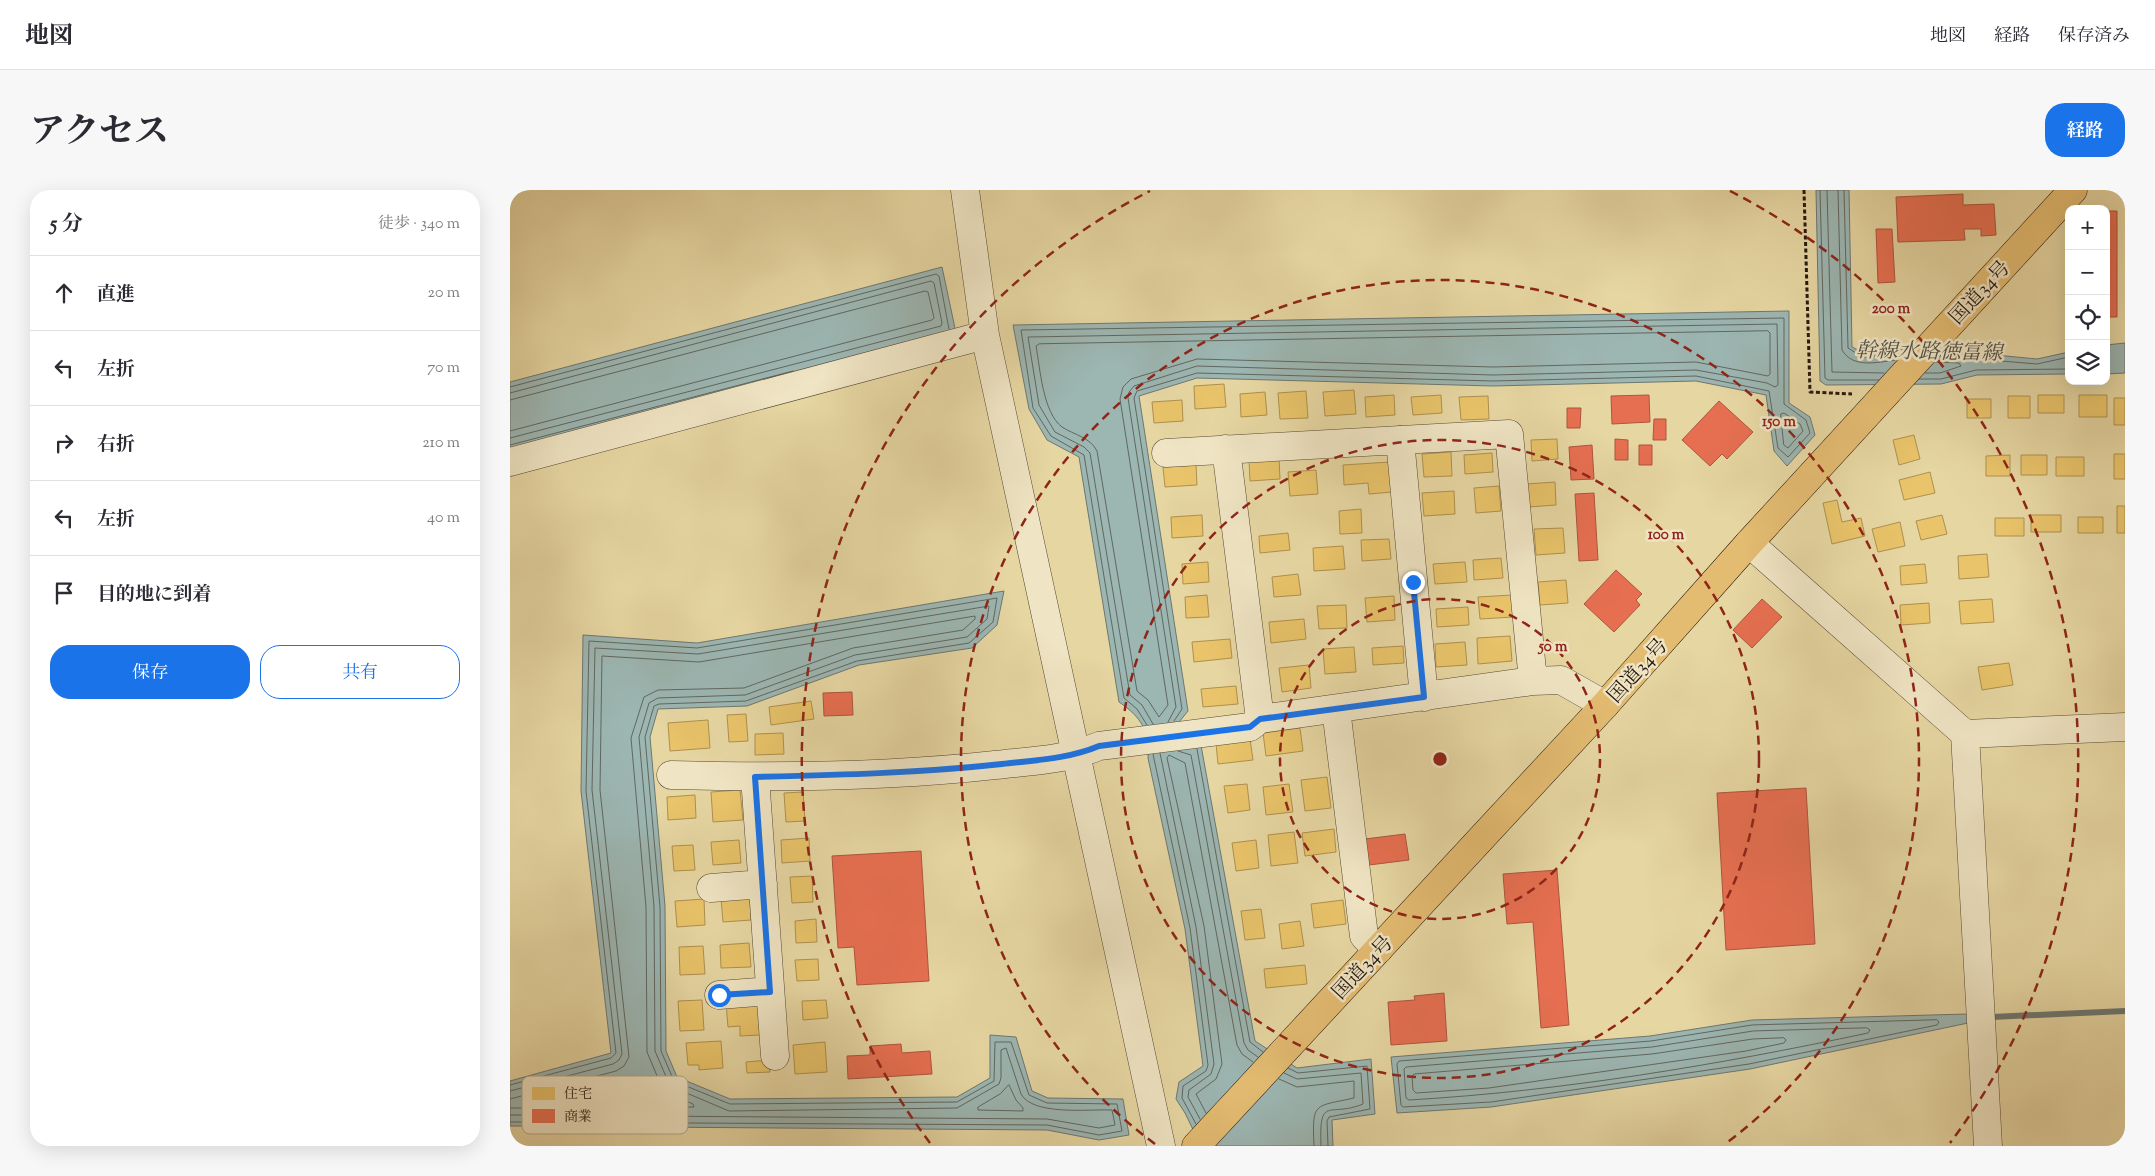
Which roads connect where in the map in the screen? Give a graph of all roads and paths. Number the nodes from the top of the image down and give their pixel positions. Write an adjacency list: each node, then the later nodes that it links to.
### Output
1 (966, 190): 4 (street)
2 (1804, 190): 5 (path)
3 (2073, 190): 5 (highway, 国道34号)
4 (985, 336): 9 (street); 18 (street)
5 (1887, 392): 10 (highway, 国道34号)
6 (1400, 440): 7 (street); 11 (street); 12 (street)
7 (1226, 449): 8 (street); 15 (street)
8 (1166, 453)
9 (510, 462)
10 (1749, 543): 13 (highway, 国道34号); 17 (street)
11 (1533, 681): 12 (street); 13 (street)
12 (1424, 697): 14 (street)
13 (1605, 705): 23 (highway, 国道34号)
14 (1336, 709): 15 (street); 23 (street)
15 (1260, 719): 18 (street)
16 (2125, 727): 17 (street)
17 (1965, 734): 29 (street)
18 (1076, 755): 20 (street); 27 (street)
19 (671, 775): 20 (street)
20 (755, 777): 21 (street)
21 (763, 884): 22 (street); 24 (street)
22 (711, 888)
23 (1378, 950): 28 (highway, 国道34号)
24 (770, 992): 25 (street); 26 (street)
25 (719, 995)
26 (775, 1056)
27 (1161, 1146)
28 (1196, 1146)
29 (1988, 1146)

